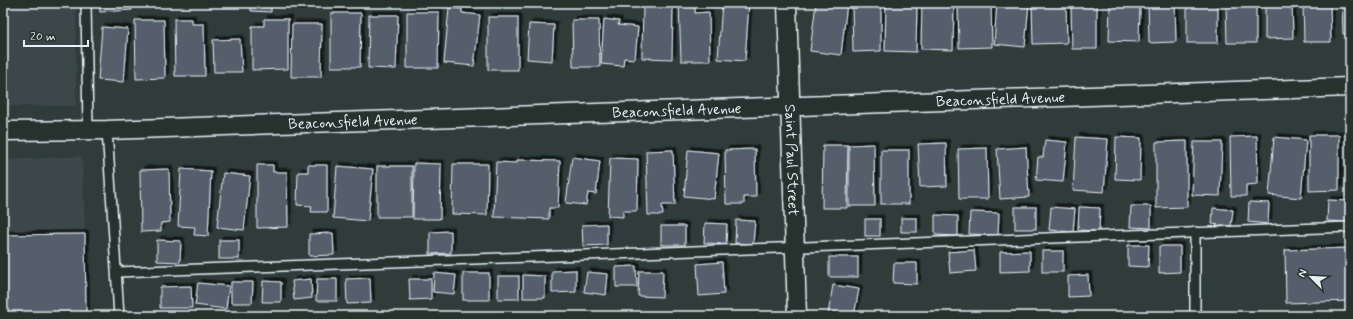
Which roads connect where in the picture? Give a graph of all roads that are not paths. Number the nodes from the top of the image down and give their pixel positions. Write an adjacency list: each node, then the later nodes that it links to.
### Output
1 (86, 3): 5 (lane)
2 (787, 3): 4 (street, Saint Paul Street)
3 (1350, 87): 4 (street, Beaconsfield Avenue)
4 (790, 106): 6 (street, Beaconsfield Avenue); 10 (street, Saint Paul Street)
5 (88, 130): 6 (street, Beaconsfield Avenue); 7 (street, Beaconsfield Avenue)
6 (107, 130): 11 (lane)
7 (3, 131)
8 (1350, 226): 9 (lane)
9 (1194, 232): 10 (lane); 14 (lane)
10 (795, 247): 11 (lane); 13 (street, Saint Paul Street)
11 (117, 272): 12 (lane)
12 (119, 316)
13 (797, 316)
14 (1194, 316)

